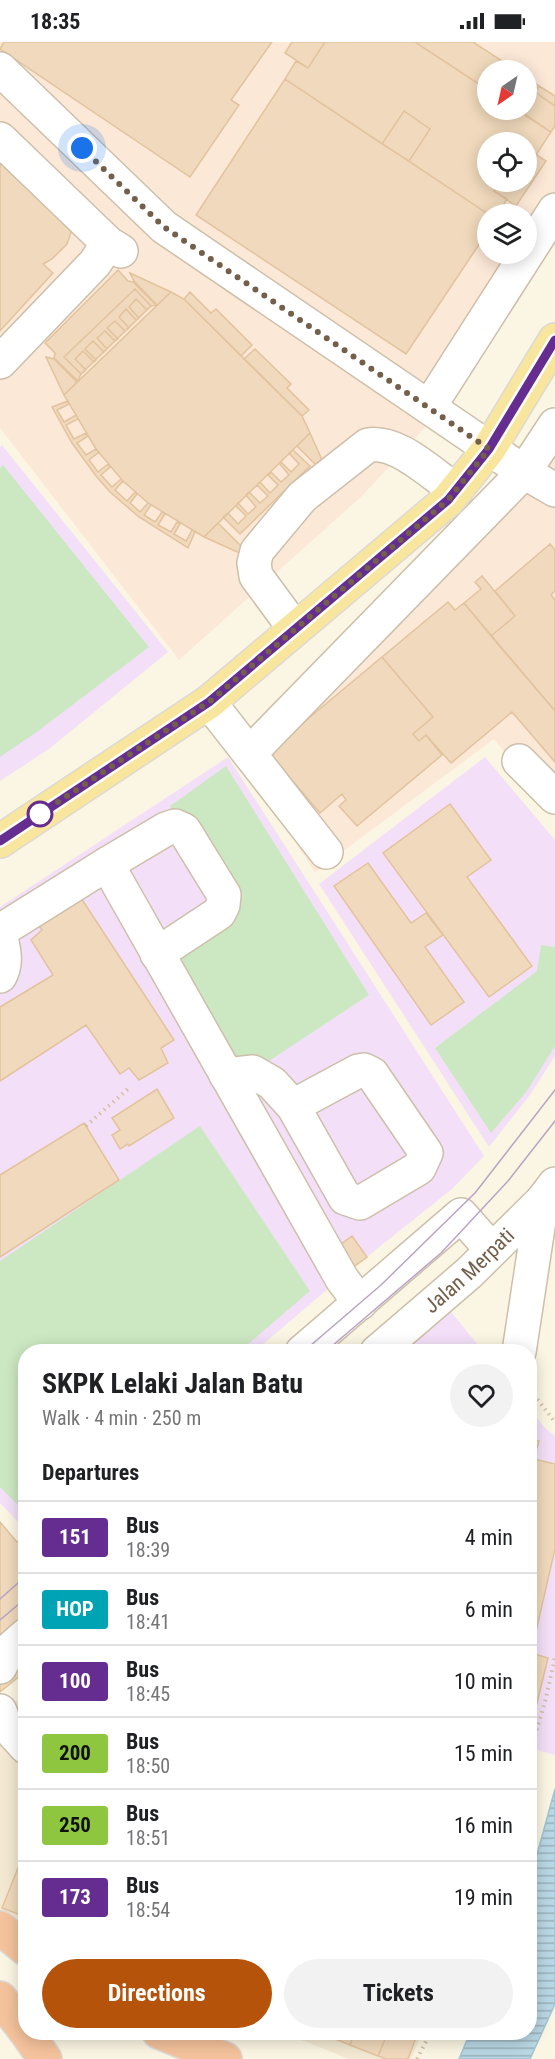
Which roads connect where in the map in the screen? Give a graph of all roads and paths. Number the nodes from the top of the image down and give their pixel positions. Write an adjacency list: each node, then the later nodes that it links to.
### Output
1 (0, 69): 6 (street)
2 (0, 139): 5 (street)
3 (555, 210): 6 (street)
4 (555, 340): 8 (main road)
5 (0, 362)
6 (429, 407): 8 (street)
7 (555, 425): 9 (street)
8 (489, 449): 9 (street); 10 (main road)
9 (524, 472): 11 (street); 14 (street)
10 (456, 490): 12 (main road); 12 (street)
11 (555, 490)
12 (295, 629): 13 (main road)
13 (209, 702): 14 (street); 17 (main road)
14 (249, 753): 18 (street)
15 (519, 761): 16 (street)
16 (555, 797)
17 (0, 841)
18 (326, 852)
19 (107, 864): 20 (street); 21 (street); 21 (street)
20 (0, 932): 22 (street)
21 (157, 954): 23 (street)
22 (0, 976)
23 (226, 1075): 25 (street); 29 (street)
24 (129, 1088): 26 (path)
25 (293, 1106)
26 (86, 1126)
27 (549, 1192): 28 (street, Jalan Merpati); 32 (street)
28 (492, 1250): 29 (street); 31 (street, Jalan Merpati)
29 (360, 1303): 30 (street)
30 (311, 1344)
31 (386, 1344)
32 (520, 1344)
33 (537, 1399): 34 (path)
34 (555, 1422)
35 (18, 1642): 37 (street)
36 (555, 1657): 39 (path)
37 (0, 1667)
38 (0, 1711): 40 (street)
39 (537, 1729)
40 (18, 1738)
41 (0, 1928): 42 (highway)
42 (18, 1943)
43 (0, 1998): 44 (highway)
44 (18, 2022)
45 (32, 2040): 48 (highway)
46 (179, 2040): 49 (highway)
47 (427, 2040): 50 (path)
48 (45, 2059)
49 (225, 2059)
50 (417, 2059)

